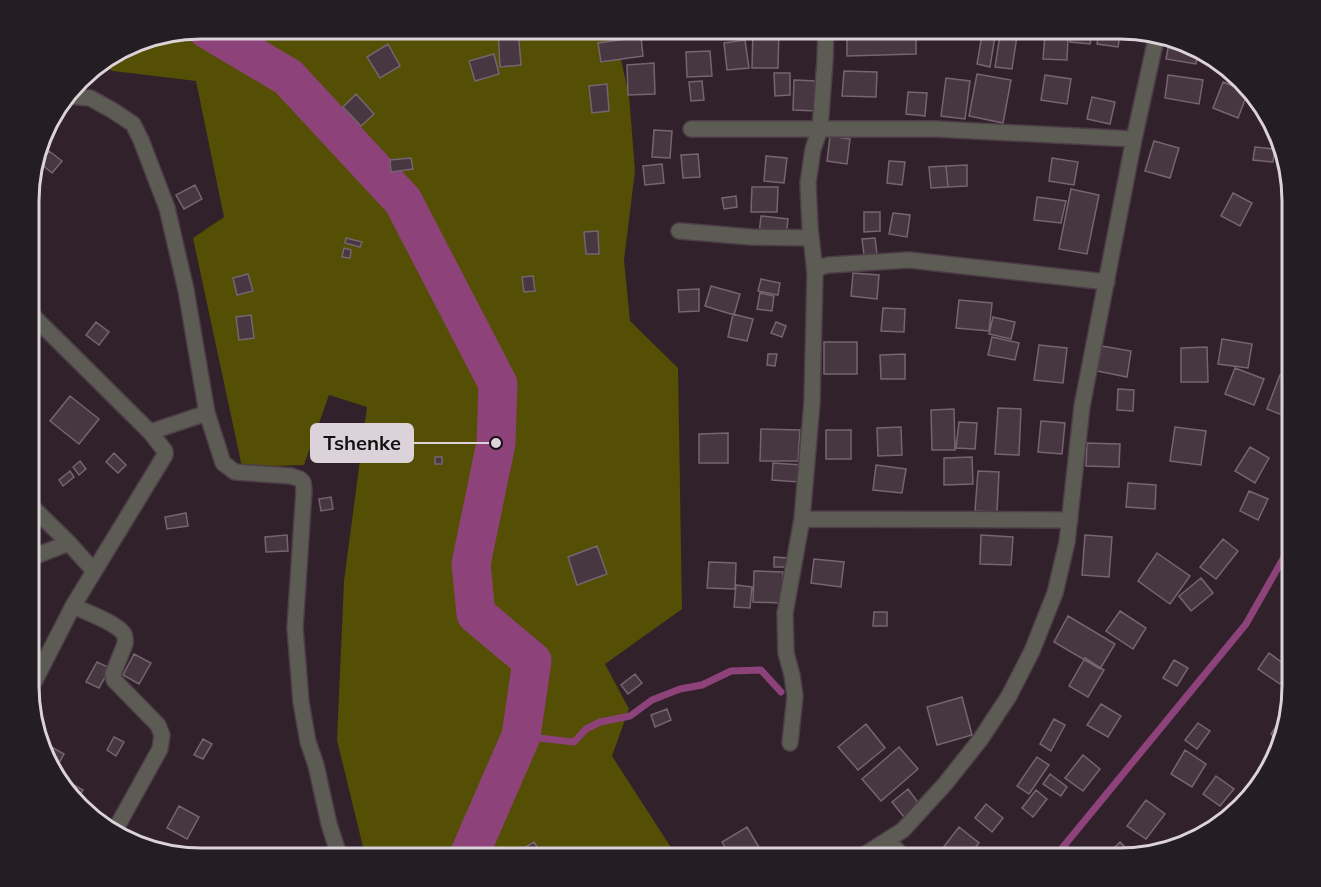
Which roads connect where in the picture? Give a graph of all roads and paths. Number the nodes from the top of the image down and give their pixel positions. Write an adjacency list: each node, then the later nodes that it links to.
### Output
1 (826, 39): 5 (street)
2 (1155, 43): 6 (street)
3 (77, 97): 12 (street)
4 (691, 129): 5 (street)
5 (820, 129): 6 (street); 8 (street)
6 (1134, 139): 10 (street)
7 (679, 231): 8 (street)
8 (811, 238): 9 (street)
9 (815, 273): 10 (street); 15 (street)
10 (1107, 282): 16 (street)
11 (39, 322): 13 (street)
12 (207, 413): 13 (street); 25 (street)
13 (150, 432): 19 (street)
14 (39, 514): 17 (street)
15 (802, 519): 16 (street); 22 (street)
16 (1070, 520): 24 (street)
17 (69, 543): 18 (street); 19 (street)
18 (39, 555)
19 (94, 571): 20 (street)
20 (73, 606): 21 (street); 23 (street)
21 (39, 672)
22 (790, 743)
23 (118, 825)
24 (888, 840): 26 (street); 27 (street)
25 (337, 848)
26 (875, 848)
27 (895, 848)

